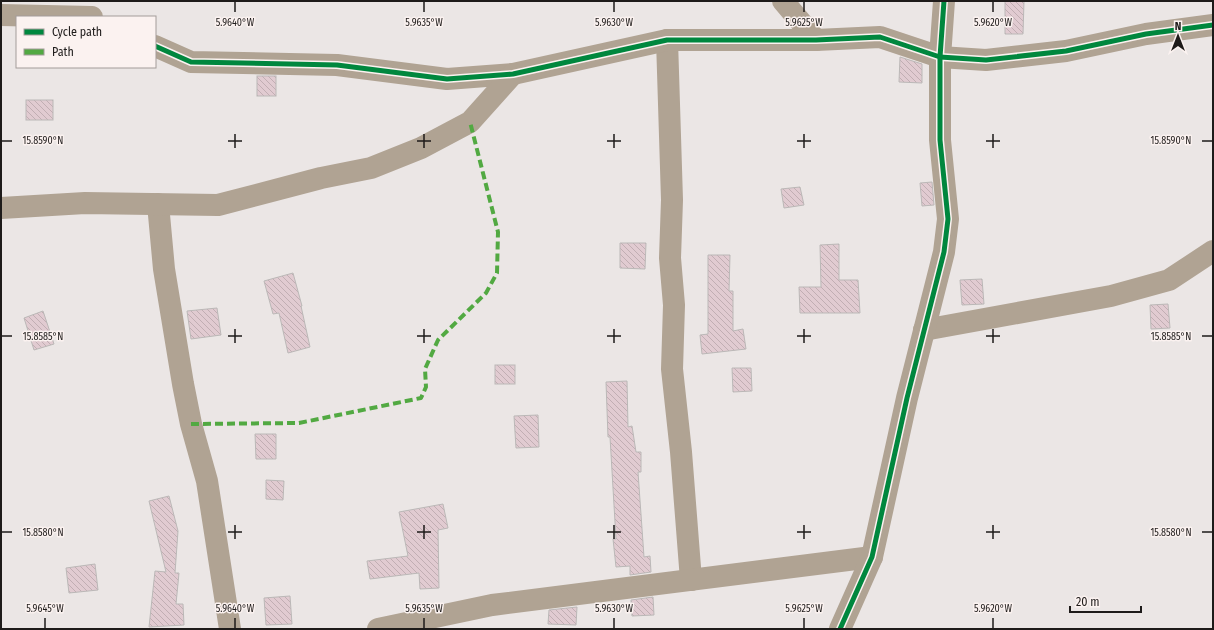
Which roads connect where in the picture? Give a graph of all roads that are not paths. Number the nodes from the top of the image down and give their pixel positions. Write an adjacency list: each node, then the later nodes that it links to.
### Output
1 (783, 1): 7 (street)
2 (944, 1): 9 (street)
3 (1, 15): 4 (street)
4 (46, 16)
5 (1213, 24): 9 (street)
6 (667, 40): 7 (street); 10 (street); 16 (street)
7 (816, 40): 9 (street)
8 (156, 46): 10 (street)
9 (940, 57): 14 (street)
10 (513, 74): 11 (street)
11 (158, 204): 12 (street); 17 (street)
12 (1, 208)
13 (1213, 251): 14 (street)
14 (924, 330): 15 (street)
15 (872, 557): 16 (street); 19 (street)
16 (691, 580): 18 (street)
17 (230, 629)
18 (378, 629)
19 (840, 629)

